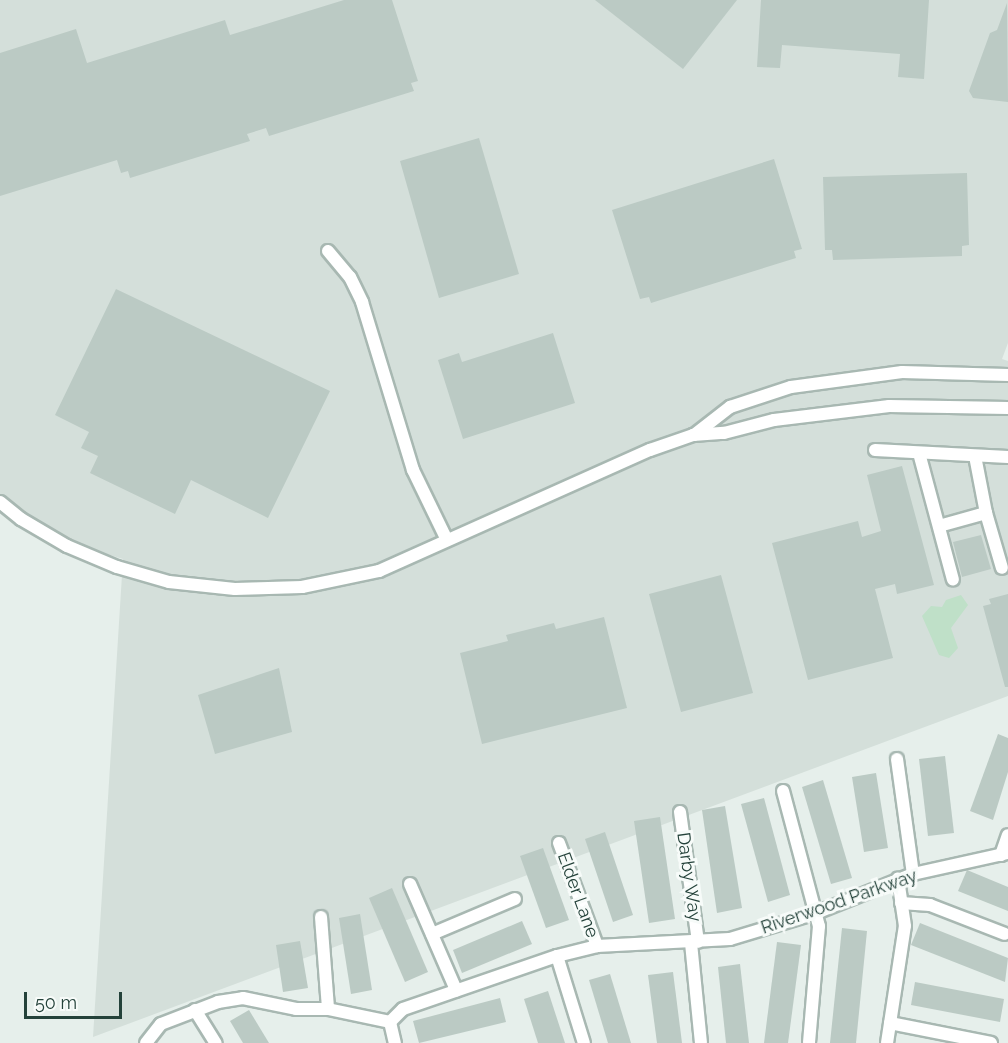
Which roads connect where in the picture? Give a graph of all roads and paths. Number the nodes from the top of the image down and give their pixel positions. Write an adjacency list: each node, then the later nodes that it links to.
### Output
1 (328, 250): 12 (street)
2 (1008, 375): 4 (street)
3 (1008, 408): 4 (street)
4 (693, 435): 12 (street)
5 (874, 450): 6 (street)
6 (919, 453): 7 (street); 11 (street)
7 (975, 456): 8 (street); 10 (street)
8 (1008, 457)
9 (0, 502): 12 (street)
10 (986, 513): 11 (street); 13 (street)
11 (939, 526): 14 (street)
12 (446, 538)
13 (1002, 568)
14 (953, 580)
15 (897, 759): 21 (street)
16 (783, 791): 26 (street)
17 (680, 812): 30 (street, Darby Way)
18 (1008, 835): 20 (street)
19 (560, 843): 31 (street, Elder Lane)
20 (1006, 858): 21 (street, Riverwood Parkway)
21 (913, 874): 22 (street, Riverwood Parkway)
22 (898, 879): 25 (street); 26 (street, Riverwood Parkway)
23 (410, 884): 28 (street)
24 (515, 899): 28 (street)
25 (901, 903): 29 (street); 37 (street)
26 (816, 913): 30 (street, Riverwood Parkway); 43 (street)
27 (321, 917): 34 (street)
28 (432, 934): 33 (street)
29 (1005, 934)
30 (694, 943): 31 (street, Riverwood Parkway); 42 (street, Darby Way)
31 (597, 946): 32 (street, Riverwood Parkway)
32 (557, 956): 33 (street, Riverwood Parkway); 41 (street)
33 (456, 990): 36 (street, Riverwood Parkway)
34 (328, 1009): 35 (street); 36 (street)
35 (195, 1010): 38 (street); 39 (street)
36 (390, 1022): 40 (street)
37 (890, 1023): 44 (street); 45 (street)
38 (146, 1043)
39 (216, 1043)
40 (395, 1043)
41 (584, 1043)
42 (701, 1043)
43 (809, 1043)
44 (887, 1043)
45 (991, 1043)

